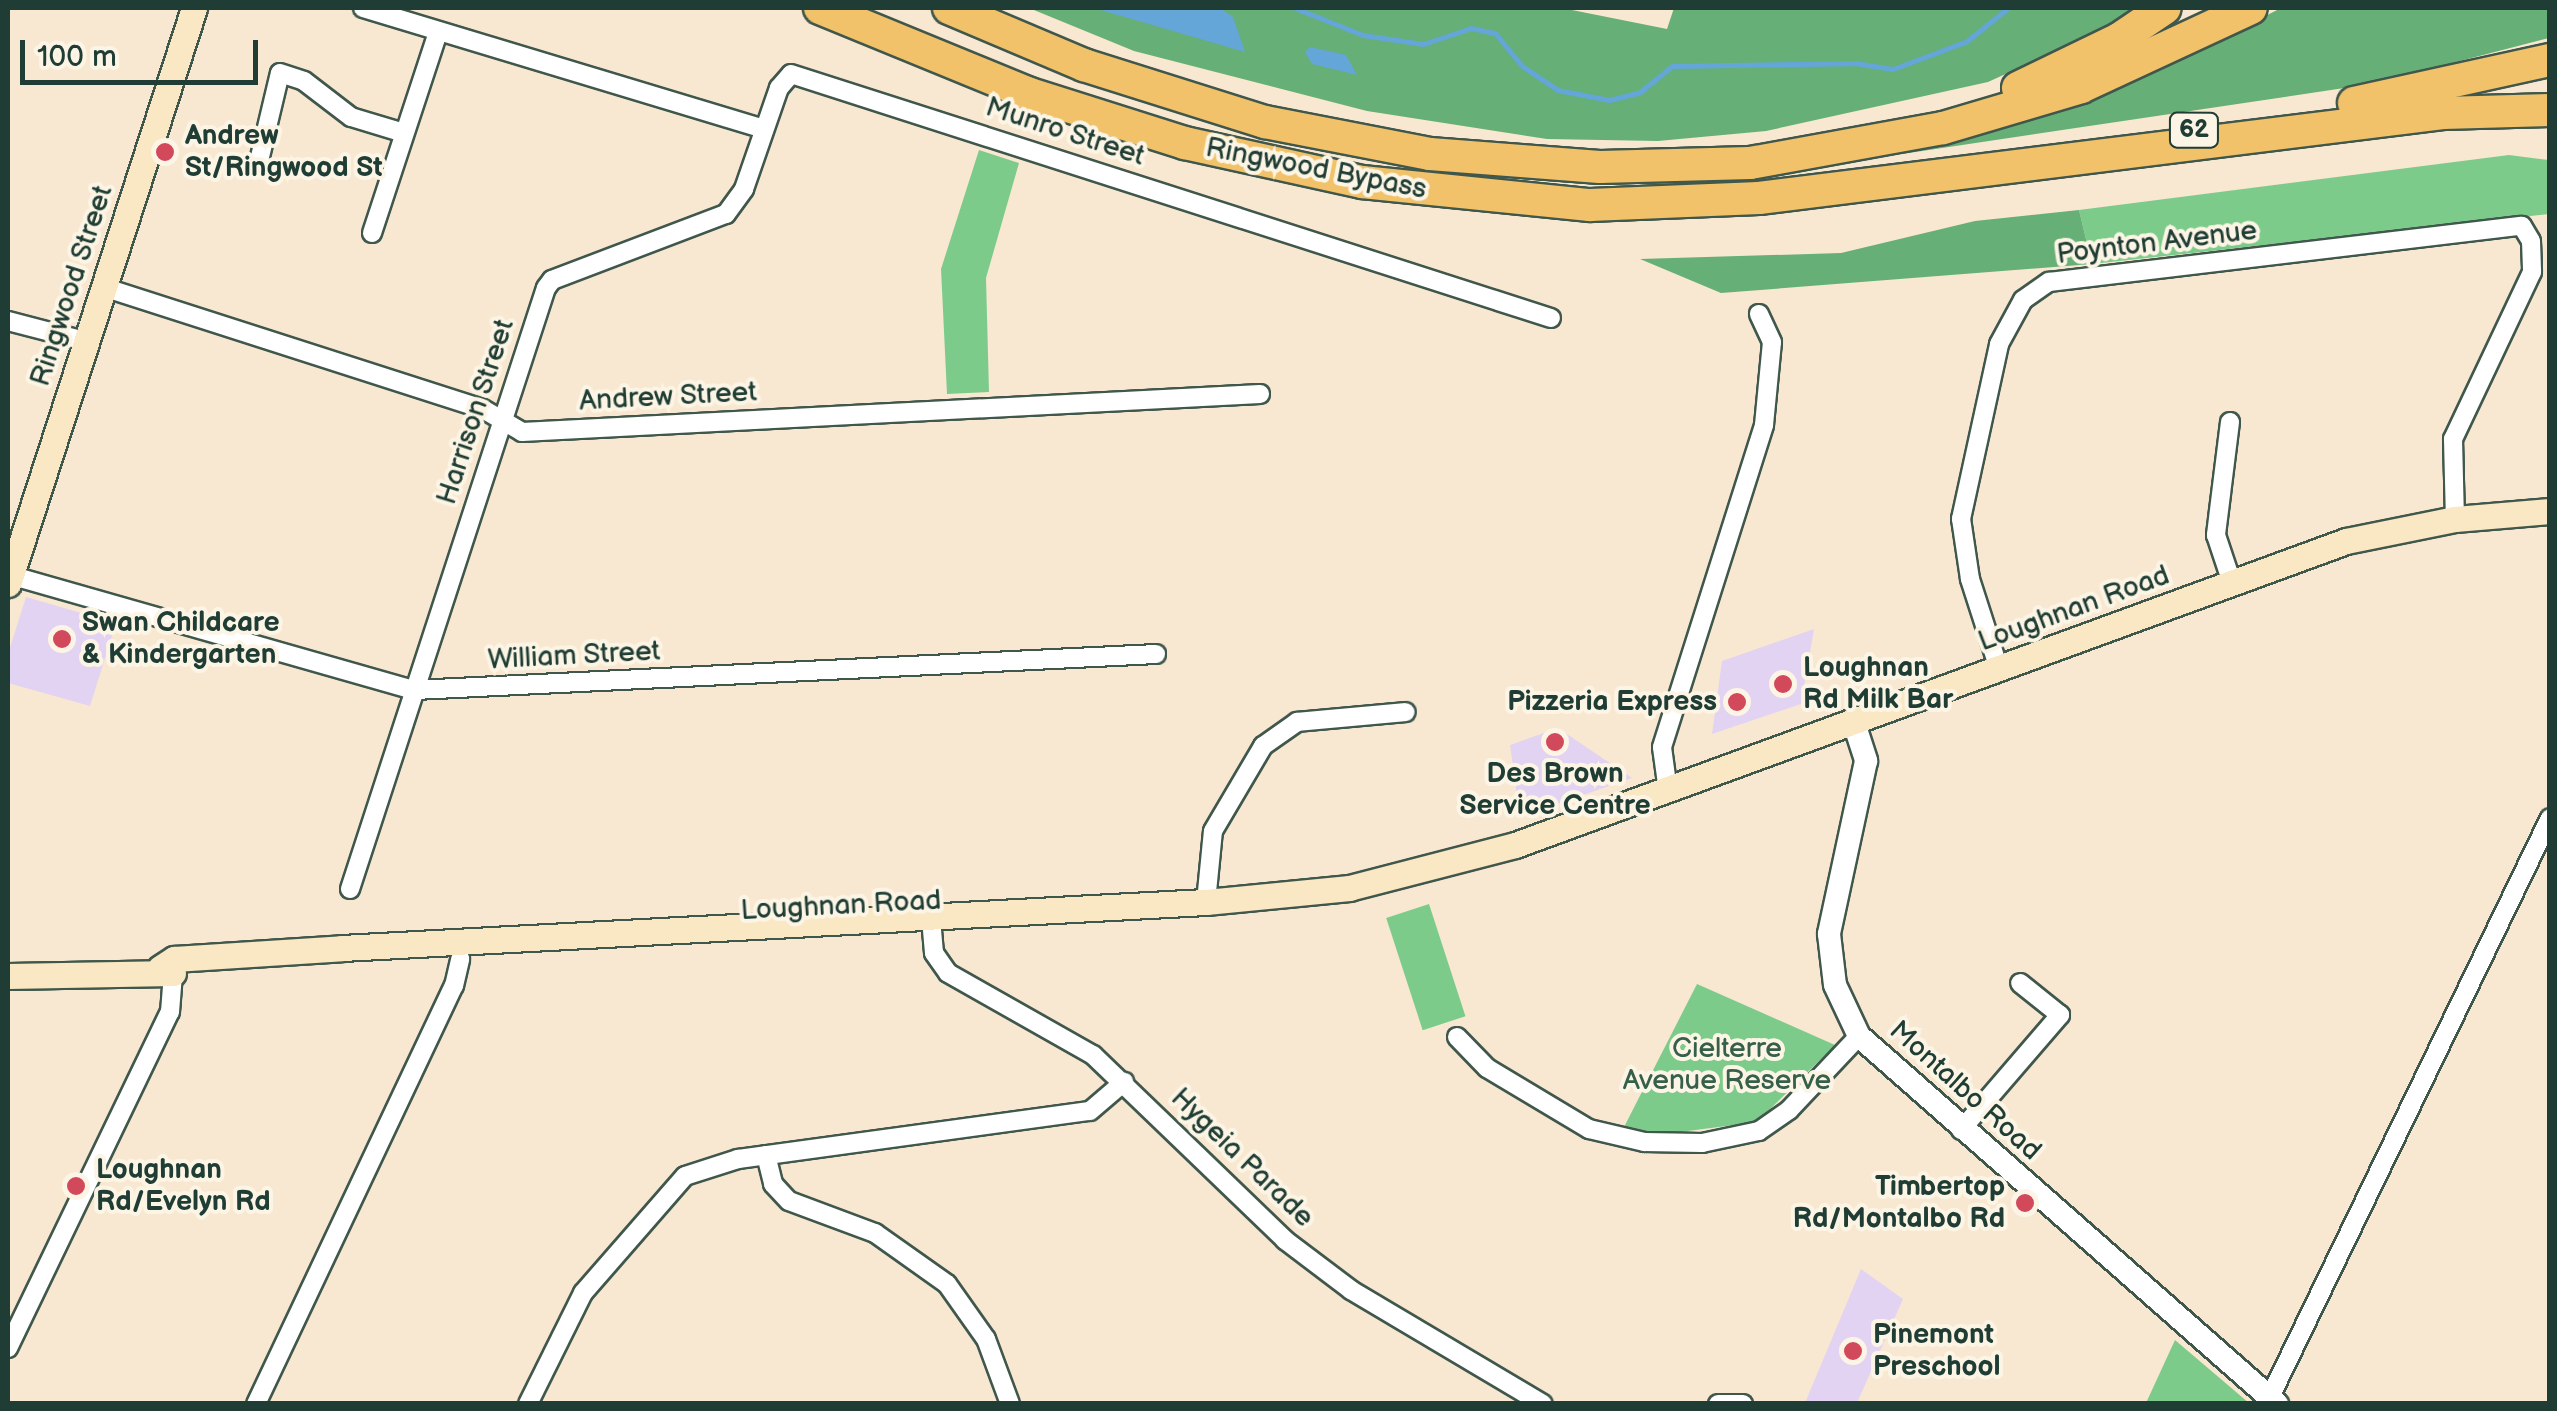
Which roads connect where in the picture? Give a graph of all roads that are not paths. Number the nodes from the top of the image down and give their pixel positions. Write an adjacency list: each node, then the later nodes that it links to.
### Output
1 (194, 8): 17 (main road, Ringwood Street)
2 (363, 8): 7 (street)
3 (820, 8): 15 (highway, Ringwood Bypass)
4 (949, 8): 14 (highway, Ringwood Bypass)
5 (2251, 8): 14 (highway)
6 (2156, 14): 14 (highway)
7 (438, 32): 11 (street); 12 (street)
8 (2550, 60): 15 (highway, 62)
9 (791, 74): 11 (street, Harrison Street); 19 (street, Munro Street)
10 (2550, 110): 15 (highway)
11 (764, 130): 23 (street, Harrison Street)
12 (404, 132): 13 (street); 16 (street)
13 (260, 162)
14 (1662, 165)
15 (1836, 189)
16 (372, 234)
17 (103, 287): 21 (main road, Ringwood Street); 23 (street, Andrew Street)
18 (1758, 314): 34 (street)
19 (1550, 318)
20 (8, 321): 21 (street)
21 (86, 342): 27 (main road, Ringwood Street)
22 (1260, 394): 23 (street, Andrew Street)
23 (502, 420): 31 (street, Harrison Street)
24 (2230, 422): 28 (street)
25 (2550, 511): 26 (main road, Loughnan Road)
26 (2455, 519): 28 (main road, Loughnan Road); 30 (street, Poynton Avenue)
27 (9, 579): 31 (street, William Street)
28 (2232, 583): 30 (main road, Loughnan Road)
29 (1156, 654): 31 (street, William Street)
30 (1999, 669): 33 (main road, Loughnan Road)
31 (415, 690): 37 (street, Harrison Street)
32 (1406, 712): 38 (street)
33 (1854, 722): 34 (main road, Loughnan Road); 44 (street, Montalbo Road)
34 (1668, 792): 36 (main road, Loughnan Road)
35 (2550, 818): 50 (street)
36 (1515, 845): 38 (main road, Loughnan Road); 39 (main road, Loughnan Road)
37 (350, 889)
38 (1206, 902): 41 (main road, Loughnan Road)
39 (932, 930): 40 (main road, Loughnan Road); 46 (street, Hygeia Parade)
40 (460, 958): 41 (main road, Loughnan Road); 51 (street)
41 (170, 967): 42 (main road, Loughnan Road); 49 (street)
42 (8, 976)
43 (2020, 983): 47 (street)
44 (1859, 1036): 45 (street); 47 (street, Montalbo Road)
45 (1456, 1037)
46 (1124, 1082): 48 (street); 54 (street, Hygeia Parade)
47 (1961, 1130): 50 (street, Montalbo Road)
48 (766, 1155): 52 (street); 53 (street)
49 (8, 1348)
50 (2273, 1400)
51 (256, 1404)
52 (528, 1404)
53 (1010, 1404)
54 (1542, 1404)
55 (1718, 1404): 56 (street)
56 (1742, 1404)

